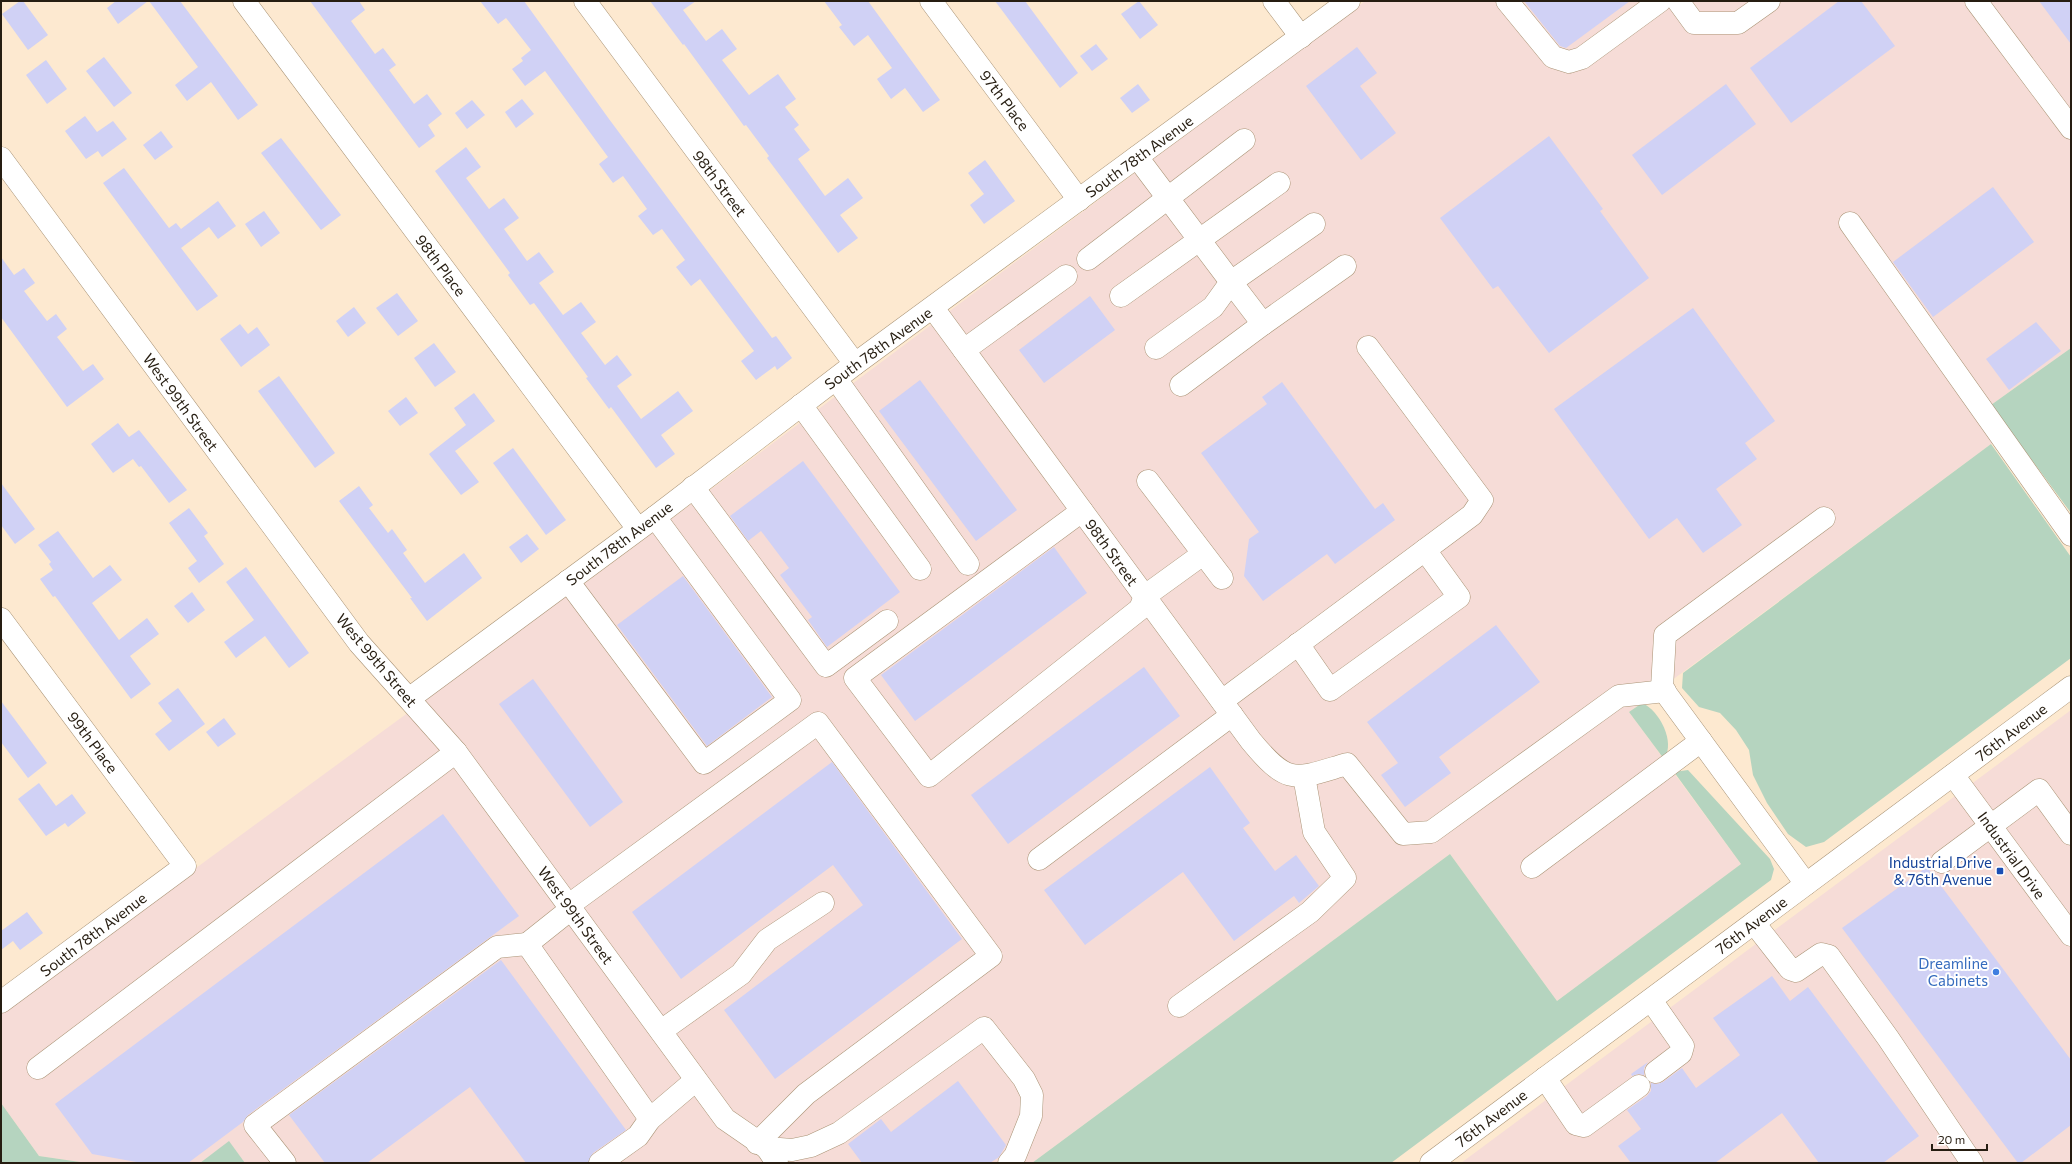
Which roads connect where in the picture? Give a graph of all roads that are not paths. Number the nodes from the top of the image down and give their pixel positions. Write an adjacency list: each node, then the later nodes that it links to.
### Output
1 (244, 1): 40 (street, 98th Place)
2 (585, 1): 32 (street, 98th Street)
3 (931, 1): 18 (street, 97th Place)
4 (1274, 1): 11 (street)
5 (1349, 1): 11 (street, South 78th Avenue)
6 (1507, 1): 7 (street)
7 (1660, 1)
8 (1678, 1): 9 (street)
9 (1769, 1)
10 (1976, 1): 12 (street)
11 (1301, 37): 14 (street, South 78th Avenue)
12 (2071, 128)
13 (1244, 140): 17 (street)
14 (1137, 157): 17 (street); 18 (street, South 78th Avenue)
15 (1, 158): 54 (street, West 99th Street)
16 (1279, 183): 21 (street)
17 (1168, 199): 21 (street); 22 (street)
18 (1079, 200): 27 (street, South 78th Avenue)
19 (1850, 223): 41 (street)
20 (1314, 224): 25 (street)
21 (1199, 240): 25 (street); 26 (street)
22 (1088, 259)
23 (1345, 266): 28 (street)
24 (1066, 276): 31 (street)
25 (1231, 282): 28 (street); 30 (street)
26 (1121, 296)
27 (933, 308): 31 (street, 98th Street); 32 (street, South 78th Avenue)
28 (1263, 324): 34 (street)
29 (1368, 347): 42 (street)
30 (1156, 348)
31 (964, 350): 38 (street, 98th Street)
32 (855, 364): 33 (street, South 78th Avenue)
33 (836, 379): 35 (street, South 78th Avenue); 44 (street)
34 (1181, 385)
35 (801, 405): 37 (street, South 78th Avenue); 45 (street)
36 (1148, 481): 43 (street)
37 (694, 487): 40 (street, South 78th Avenue); 50 (street)
38 (1082, 511): 48 (street, 98th Street); 48 (street)
39 (1824, 518): 53 (street)
40 (646, 523): 47 (street, South 78th Avenue); 47 (street, 98th Place)
41 (2071, 535)
42 (1425, 550): 51 (street); 51 (street)
43 (1203, 554): 46 (street); 48 (street)
44 (968, 564)
45 (920, 569)
46 (1222, 578)
47 (568, 581): 54 (street, South 78th Avenue)
48 (1145, 596): 55 (street, 98th Street)
49 (1, 619): 64 (street, 99th Place)
50 (887, 621)
51 (1298, 644): 55 (street)
52 (2071, 687): 58 (street, 76th Avenue)
53 (1664, 691): 56 (street); 59 (street)
54 (410, 698): 57 (street, West 99th Street)
55 (1227, 708): 59 (street, 98th Street); 62 (street)
56 (1701, 741): 65 (street); 66 (street)
57 (456, 752): 68 (street, West 99th Street); 76 (street)
58 (1954, 775): 60 (street, Industrial Drive); 66 (street, 76th Avenue)
59 (1304, 776): 74 (street)
60 (1992, 826): 61 (street); 63 (street); 70 (street, Industrial Drive)
61 (2071, 834)
62 (1039, 859)
63 (1942, 862)
64 (185, 866): 73 (street, South 78th Avenue)
65 (1532, 867)
66 (1806, 884): 69 (street, 76th Avenue)
67 (823, 903): 75 (street)
68 (570, 907): 71 (street); 75 (street, West 99th Street); 82 (street)
69 (1754, 923): 72 (street, 76th Avenue); 87 (street)
70 (2071, 935)
71 (527, 944): 81 (street); 83 (street)
72 (1651, 1000): 77 (street); 78 (street, 76th Avenue)
73 (1, 1002)
74 (1179, 1006)
75 (661, 1031): 79 (street, West 99th Street)
76 (38, 1068)
77 (1656, 1072)
78 (1545, 1078): 80 (street); 86 (street, 76th Avenue)
79 (696, 1080): 81 (street); 82 (street, West 99th Street)
80 (1639, 1086)
81 (650, 1119): 84 (street)
82 (767, 1151): 85 (street)
83 (285, 1163)
84 (600, 1163)
85 (1009, 1163)
86 (1431, 1163)
87 (1972, 1163)

